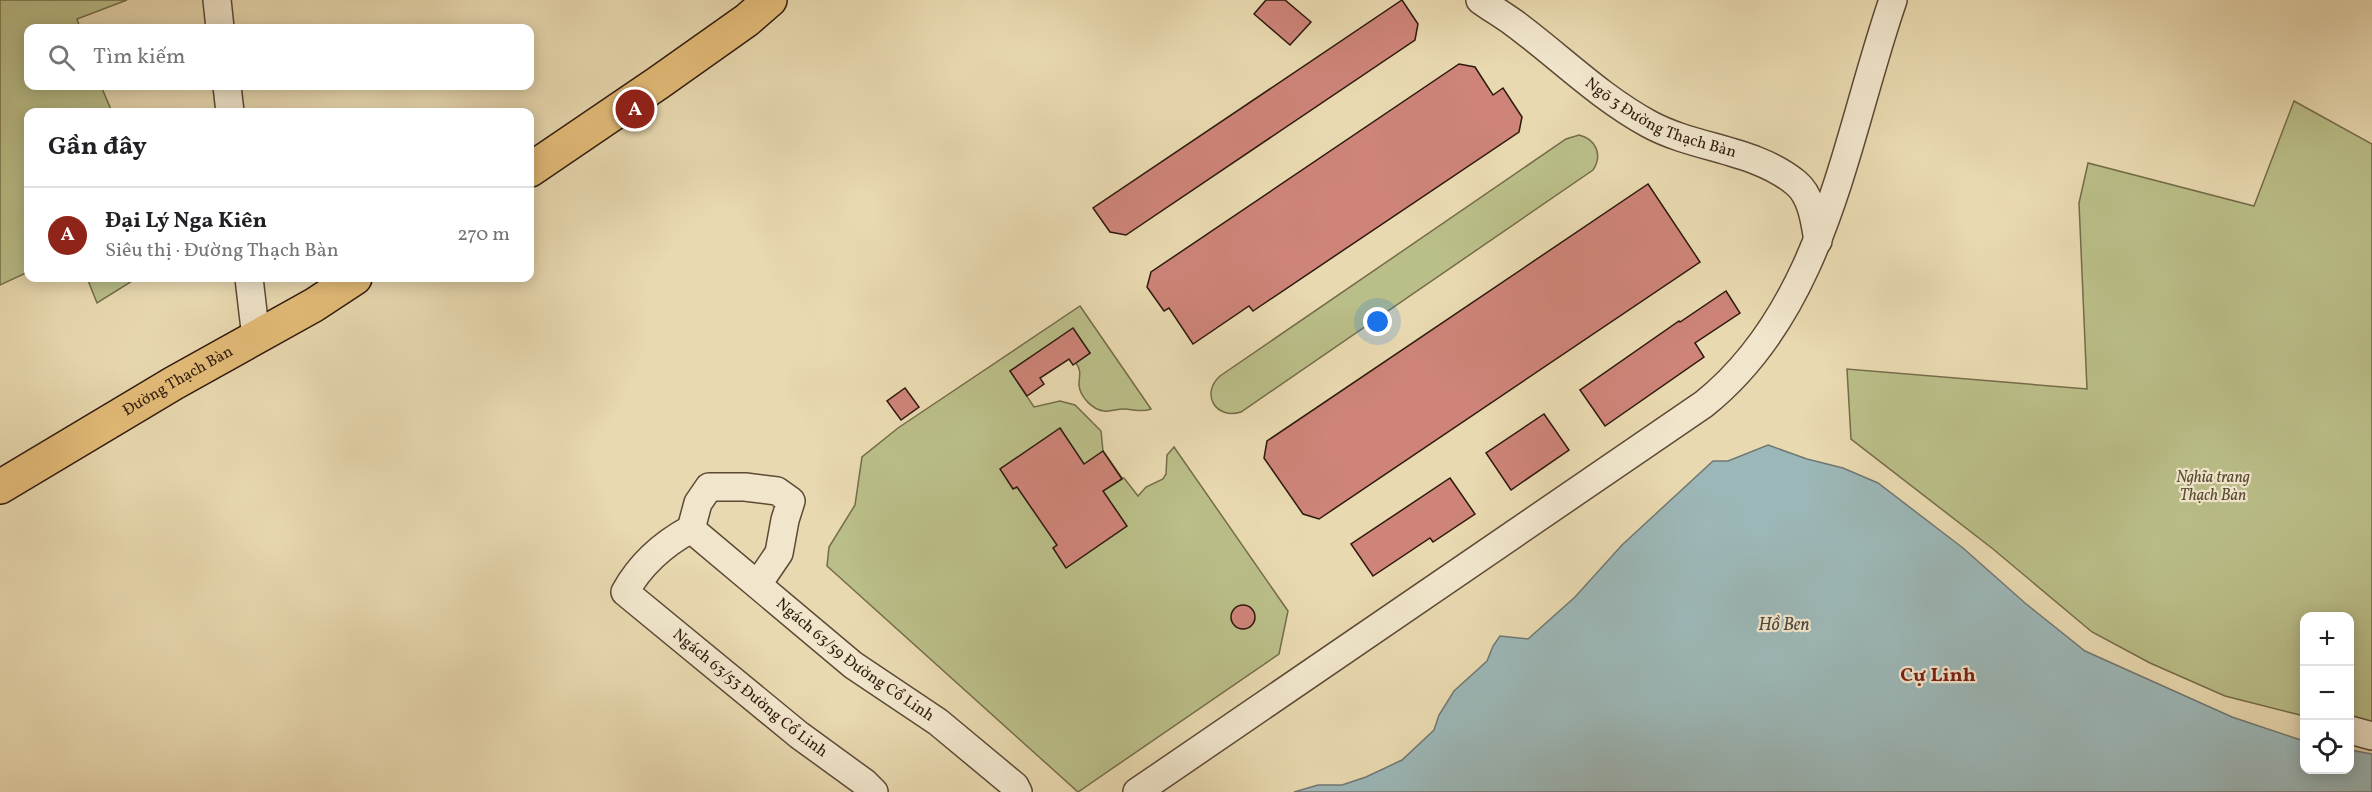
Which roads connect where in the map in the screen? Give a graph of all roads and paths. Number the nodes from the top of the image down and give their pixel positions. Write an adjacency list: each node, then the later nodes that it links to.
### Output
1 (217, 0): 5 (street)
2 (770, 0): 8 (main road)
3 (1480, 0): 9 (street, Ngõ 3 Đường Thạch Bàn)
4 (1893, 0): 9 (street)
5 (220, 24)
6 (227, 90): 7 (street)
7 (230, 108)
8 (534, 167)
9 (1818, 243): 20 (street)
10 (249, 282): 12 (street)
11 (349, 282): 12 (main road, Đường Thạch Bàn)
12 (256, 338): 13 (main road, Đường Thạch Bàn)
13 (0, 487)
14 (691, 529): 15 (street, Ngách 63/59 Đường Cổ Linh); 15 (street); 18 (street, Ngách 63/53 Đường Cổ Linh)
15 (758, 584): 19 (street, Ngách 63/59 Đường Cổ Linh)
16 (2354, 731): 17 (street)
17 (2372, 736)
18 (874, 792)
19 (1018, 792)
20 (1137, 792)

